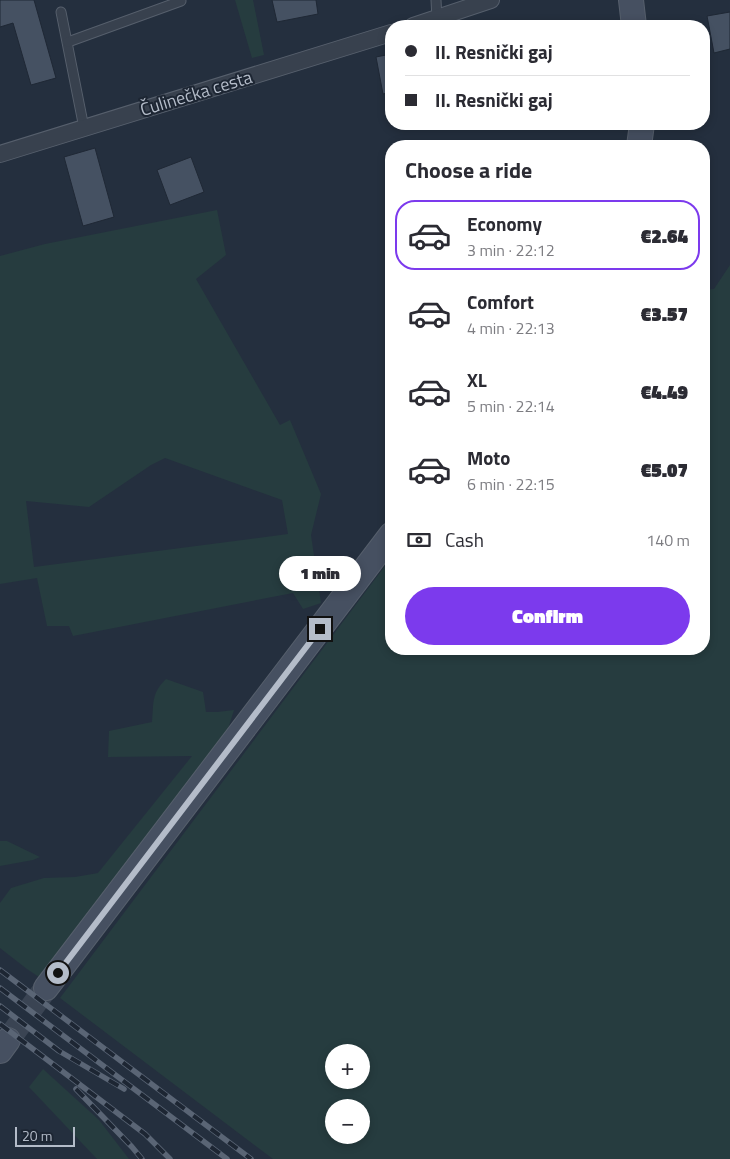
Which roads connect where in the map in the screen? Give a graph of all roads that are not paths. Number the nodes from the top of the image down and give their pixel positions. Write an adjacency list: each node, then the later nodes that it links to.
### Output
1 (180, 0): 10 (lane)
2 (436, 0): 6 (lane)
3 (491, 0): 6 (street)
4 (630, 0): 8 (street)
5 (61, 12): 10 (lane)
6 (438, 19): 7 (street)
7 (435, 20)
8 (633, 20)
9 (385, 35): 11 (street, Čulinečka cesta)
10 (68, 42): 11 (lane)
11 (84, 128): 12 (street, Čulinečka cesta)
12 (0, 154)
13 (385, 543): 14 (street)
14 (46, 988)

